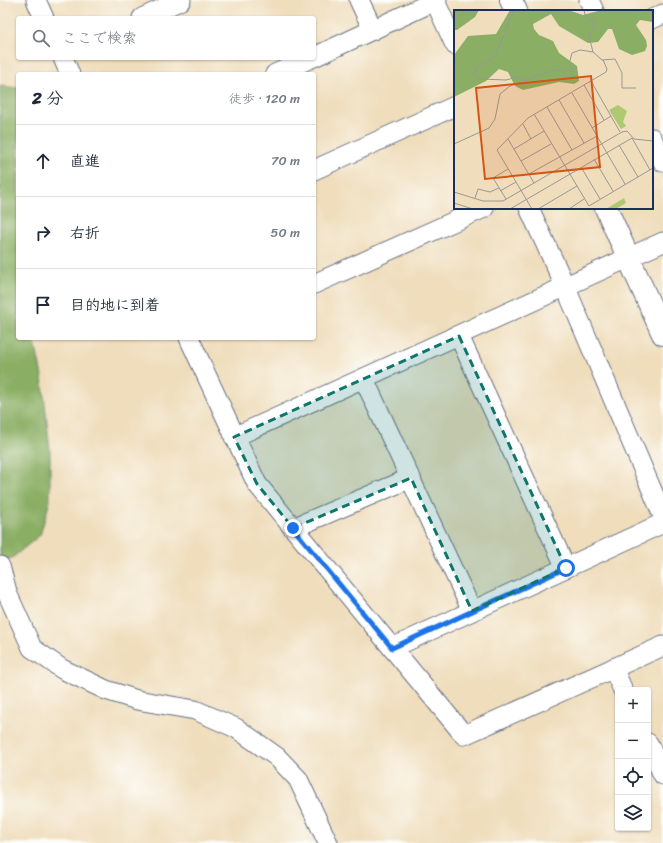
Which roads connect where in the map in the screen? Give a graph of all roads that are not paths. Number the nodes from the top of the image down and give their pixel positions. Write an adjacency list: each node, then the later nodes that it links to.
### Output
1 (36, 0): 10 (street)
2 (181, 0): 11 (street)
3 (360, 0): 13 (street)
4 (436, 0): 13 (street); 14 (street)
5 (511, 0): 7 (street)
6 (589, 0): 8 (street)
7 (516, 10)
8 (594, 10)
9 (663, 14): 12 (street)
10 (43, 16)
11 (146, 16)
12 (653, 19)
13 (373, 30): 15 (street)
14 (454, 42)
15 (316, 55)
16 (64, 60): 18 (street)
17 (306, 60): 19 (street)
18 (69, 72)
19 (280, 72)
20 (454, 106): 25 (street)
21 (663, 130): 22 (street)
22 (653, 135)
23 (653, 138): 24 (street)
24 (663, 162)
25 (316, 169)
26 (482, 209): 31 (street)
27 (529, 209): 32 (street)
28 (606, 209): 30 (street)
29 (663, 242): 30 (street)
30 (629, 258): 32 (street); 33 (street)
31 (316, 283)
32 (565, 286): 34 (street); 39 (street)
33 (663, 334)
34 (459, 336): 36 (street); 43 (street)
35 (191, 340): 37 (street)
36 (364, 378): 37 (street); 38 (street)
37 (234, 437): 41 (street)
38 (411, 478): 41 (street); 44 (street)
39 (663, 516)
40 (663, 523): 43 (street)
41 (293, 528): 46 (street)
42 (0, 566): 51 (street)
43 (566, 568): 44 (street)
44 (472, 611): 46 (street)
45 (663, 646): 47 (street)
46 (392, 648): 47 (street)
47 (613, 668): 48 (street)
48 (622, 687)
49 (651, 749): 50 (street)
50 (663, 775)
51 (328, 843)

